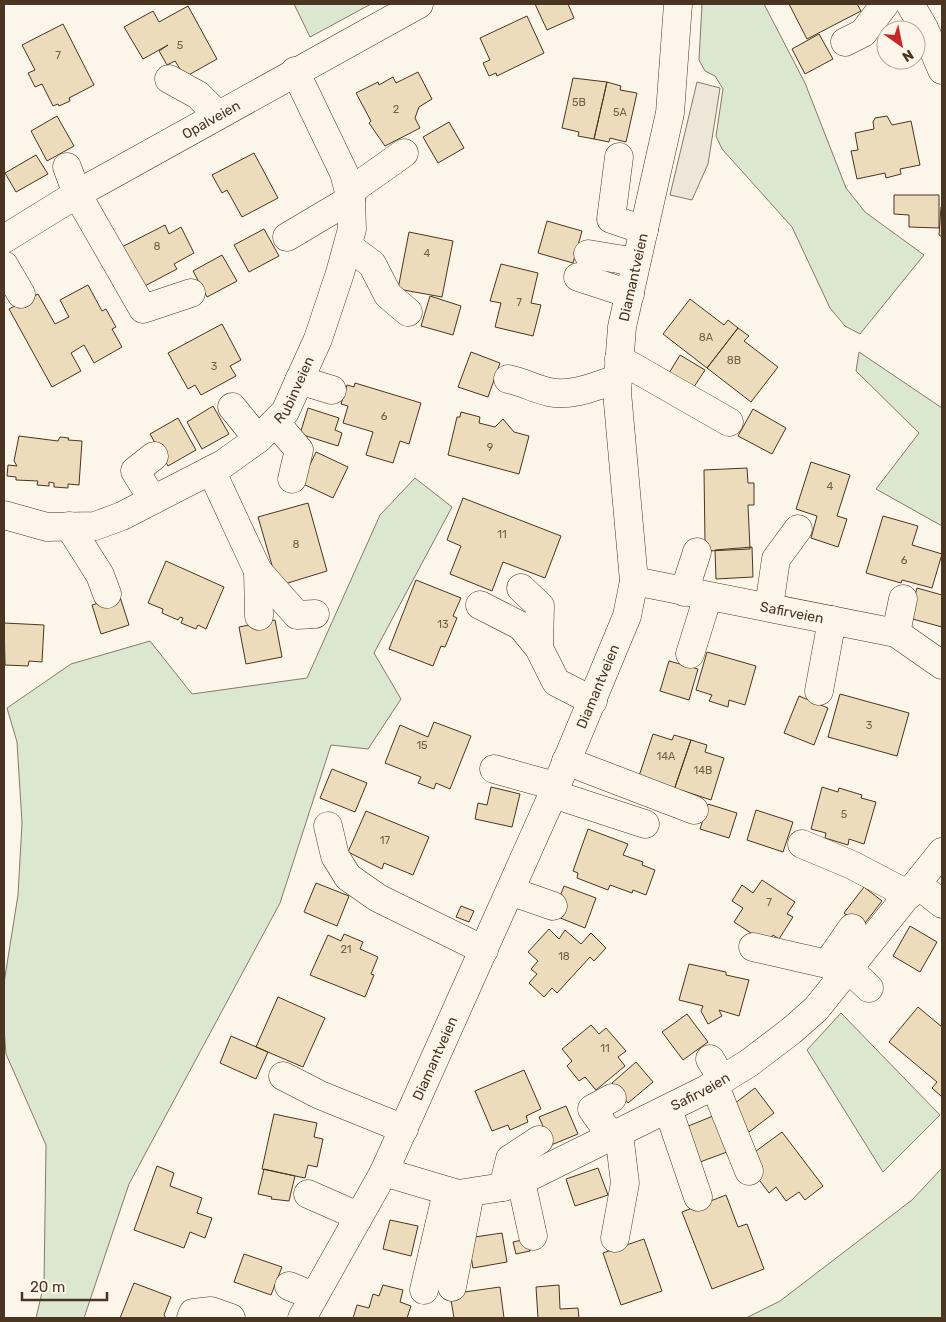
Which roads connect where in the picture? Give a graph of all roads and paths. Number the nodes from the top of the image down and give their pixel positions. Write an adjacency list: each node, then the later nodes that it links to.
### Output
1 (419, 4): 7 (street, Opalveien)
2 (678, 4): 16 (street, Diamantveien)
3 (885, 4): 5 (street)
4 (910, 4): 6 (street)
5 (845, 42)
6 (942, 70)
7 (295, 71): 9 (street, Opalveien); 14 (street, Rubinveien)
8 (169, 79): 9 (street)
9 (218, 115): 13 (street, Opalveien)
10 (404, 154): 14 (street)
11 (619, 158): 16 (street)
12 (67, 168): 13 (street)
13 (77, 194): 15 (street, Opalveien); 21 (street)
14 (350, 196): 17 (street); 18 (street, Rubinveien)
15 (8, 228)
16 (644, 230): 19 (street, Diamantveien)
17 (287, 236)
18 (348, 246): 24 (street); 27 (street, Rubinveien)
19 (636, 262): 23 (street, Diamantveien); 23 (street)
20 (4, 265): 22 (street)
21 (191, 293)
22 (21, 294)
23 (630, 294): 25 (street, Diamantveien)
24 (408, 312)
25 (618, 369): 26 (street); 30 (street); 41 (street, Diamantveien)
26 (508, 379)
27 (299, 380): 28 (street); 31 (street, Rubinveien)
28 (332, 390)
29 (232, 407): 31 (street)
30 (729, 422)
31 (267, 431): 33 (street, Rubinveien); 34 (street)
32 (154, 456): 35 (street)
33 (211, 470): 35 (street, Rubinveien); 40 (street)
34 (292, 479)
35 (153, 500): 37 (street, Rubinveien)
36 (4, 515): 37 (street, Rubinveien)
37 (69, 526): 43 (street)
38 (798, 529): 47 (street)
39 (697, 552): 44 (street)
40 (258, 571): 48 (street); 49 (street)
41 (634, 581): 44 (street, Safirveien); 56 (street, Diamantveien)
42 (520, 588): 52 (street)
43 (107, 594)
44 (696, 594): 47 (street, Safirveien); 53 (street)
45 (902, 599): 51 (street)
46 (480, 605): 52 (street)
47 (768, 607): 50 (street, Safirveien)
48 (315, 614)
49 (259, 616)
50 (832, 620): 51 (street, Safirveien); 55 (street)
51 (896, 633): 54 (street, Safirveien)
52 (539, 648): 56 (street)
53 (690, 654)
54 (942, 666)
55 (819, 691)
56 (593, 701): 57 (street, Diamantveien)
57 (566, 762): 59 (street, Diamantveien); 60 (street)
58 (494, 769): 59 (street)
59 (554, 790): 61 (street); 66 (street, Diamantveien)
60 (694, 810)
61 (645, 824)
62 (328, 826): 71 (street)
63 (802, 844): 65 (street)
64 (942, 852): 65 (street, Safirveien)
65 (913, 890): 68 (street); 72 (street, Safirveien)
66 (510, 891): 67 (street); 71 (street, Diamantveien)
67 (553, 906)
68 (941, 916)
69 (852, 928): 72 (street)
70 (753, 947): 72 (street)
71 (484, 950): 78 (street, Diamantveien)
72 (838, 966): 73 (street); 74 (street, Safirveien)
73 (869, 988)
74 (715, 1074): 77 (street, Safirveien); 81 (street)
75 (283, 1076): 78 (street)
76 (612, 1098): 79 (street)
77 (668, 1108): 79 (street, Safirveien); 86 (street)
78 (404, 1129): 82 (street, Diamantveien)
79 (615, 1135): 83 (street, Safirveien); 89 (street)
80 (540, 1140): 83 (street)
81 (749, 1171)
82 (384, 1172): 84 (street, Safirveien); 87 (street, Diamantveien)
83 (512, 1184): 84 (street, Safirveien); 88 (street)
84 (458, 1193): 90 (street); 91 (street)
85 (308, 1194): 87 (street)
86 (698, 1196)
87 (358, 1216): 92 (street, Diamantveien)
88 (533, 1236)
89 (615, 1238)
90 (452, 1287)
91 (424, 1290)
92 (302, 1300)
93 (191, 1318): 94 (street)
94 (231, 1318)

